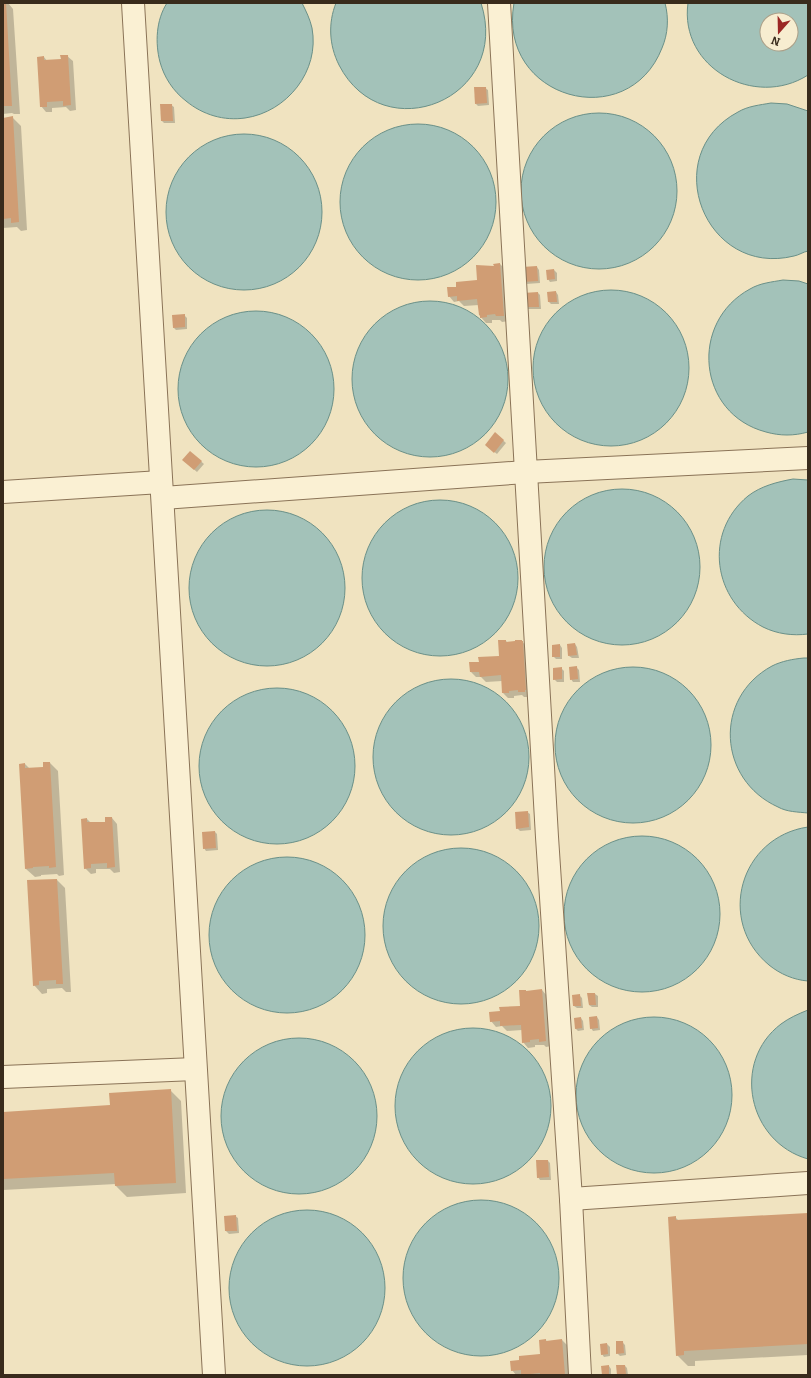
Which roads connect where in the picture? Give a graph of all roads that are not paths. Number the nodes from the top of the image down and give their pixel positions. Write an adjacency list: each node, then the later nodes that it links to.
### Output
1 (133, 3): 5 (lane)
2 (499, 3): 4 (lane)
3 (808, 458): 4 (lane)
4 (526, 472): 5 (lane); 10 (lane)
5 (162, 490): 6 (lane); 7 (lane)
6 (3, 492)
7 (195, 1069): 8 (lane); 11 (lane)
8 (3, 1077)
9 (808, 1184): 10 (lane)
10 (571, 1199): 12 (lane)
11 (214, 1375)
12 (580, 1375)

